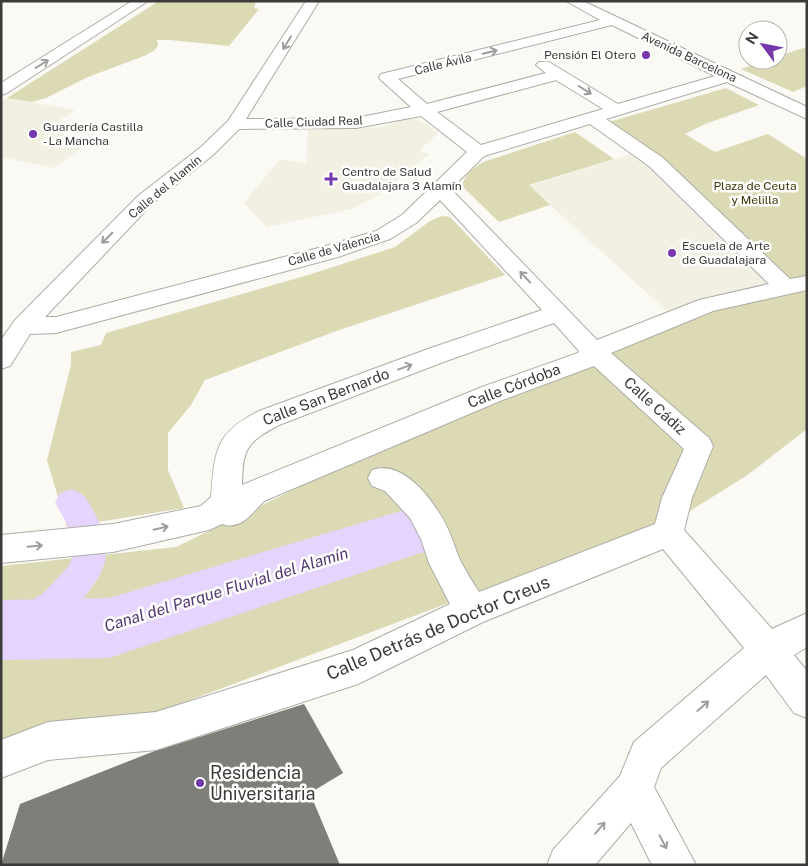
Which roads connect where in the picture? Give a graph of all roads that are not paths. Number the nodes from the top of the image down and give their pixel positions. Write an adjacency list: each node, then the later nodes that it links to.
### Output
1 (142, 1): 8 (street, one-way to 1)
2 (312, 1): 15 (street, Calle del Alamín, one-way to 15)
3 (572, 1): 4 (street, Avenida Barcelona)
4 (613, 22): 5 (street, Calle Ávila); 7 (street, Avenida Barcelona)
5 (513, 46): 6 (street); 11 (street, Calle Ávila, one-way to 5)
6 (559, 74): 11 (street, Calle Ciudad Real); 12 (street, one-way to 12)
7 (730, 76): 10 (street, Avenida Barcelona); 12 (street, Calle de Valencia)
8 (1, 90)
9 (807, 94): 10 (street)
10 (786, 103): 13 (street, Avenida Barcelona)
11 (424, 110): 15 (street, Calle Ciudad Real); 16 (street, Calle Ávila)
12 (616, 110): 14 (street, Calle de Valencia)
13 (807, 114)
14 (593, 118): 16 (street, Calle de Valencia); 18 (street)
15 (234, 124): 20 (street, Calle del Alamín, one-way to 20)
16 (478, 152): 17 (street, Calle de Valencia)
17 (441, 190): 19 (street, Calle Cádiz, one-way to 17); 20 (street, Calle de Valencia)
18 (796, 286): 21 (street, Calle Córdoba)
19 (558, 313): 21 (street, Calle Cádiz); 24 (street, Calle San Bernardo, one-way to 19)
20 (23, 326): 22 (street, Calle del Alamín)
21 (592, 351): 24 (street, Calle Córdoba); 25 (street, Calle Cádiz)
22 (1, 360)
23 (382, 478): 27 (street)
24 (232, 515): 26 (street, one-way to 24)
25 (668, 533): 27 (street, Calle Detrás de Doctor Creus); 29 (street)
26 (1, 549)
27 (470, 611): 31 (street, Calle Detrás de Doctor Creus)
28 (807, 629): 29 (street)
29 (768, 650): 30 (street); 32 (street, one-way to 29)
30 (807, 700)
31 (1, 759)
32 (634, 788): 33 (street, one-way to 32); 34 (street, one-way to 34)
33 (568, 865)
34 (675, 865)

